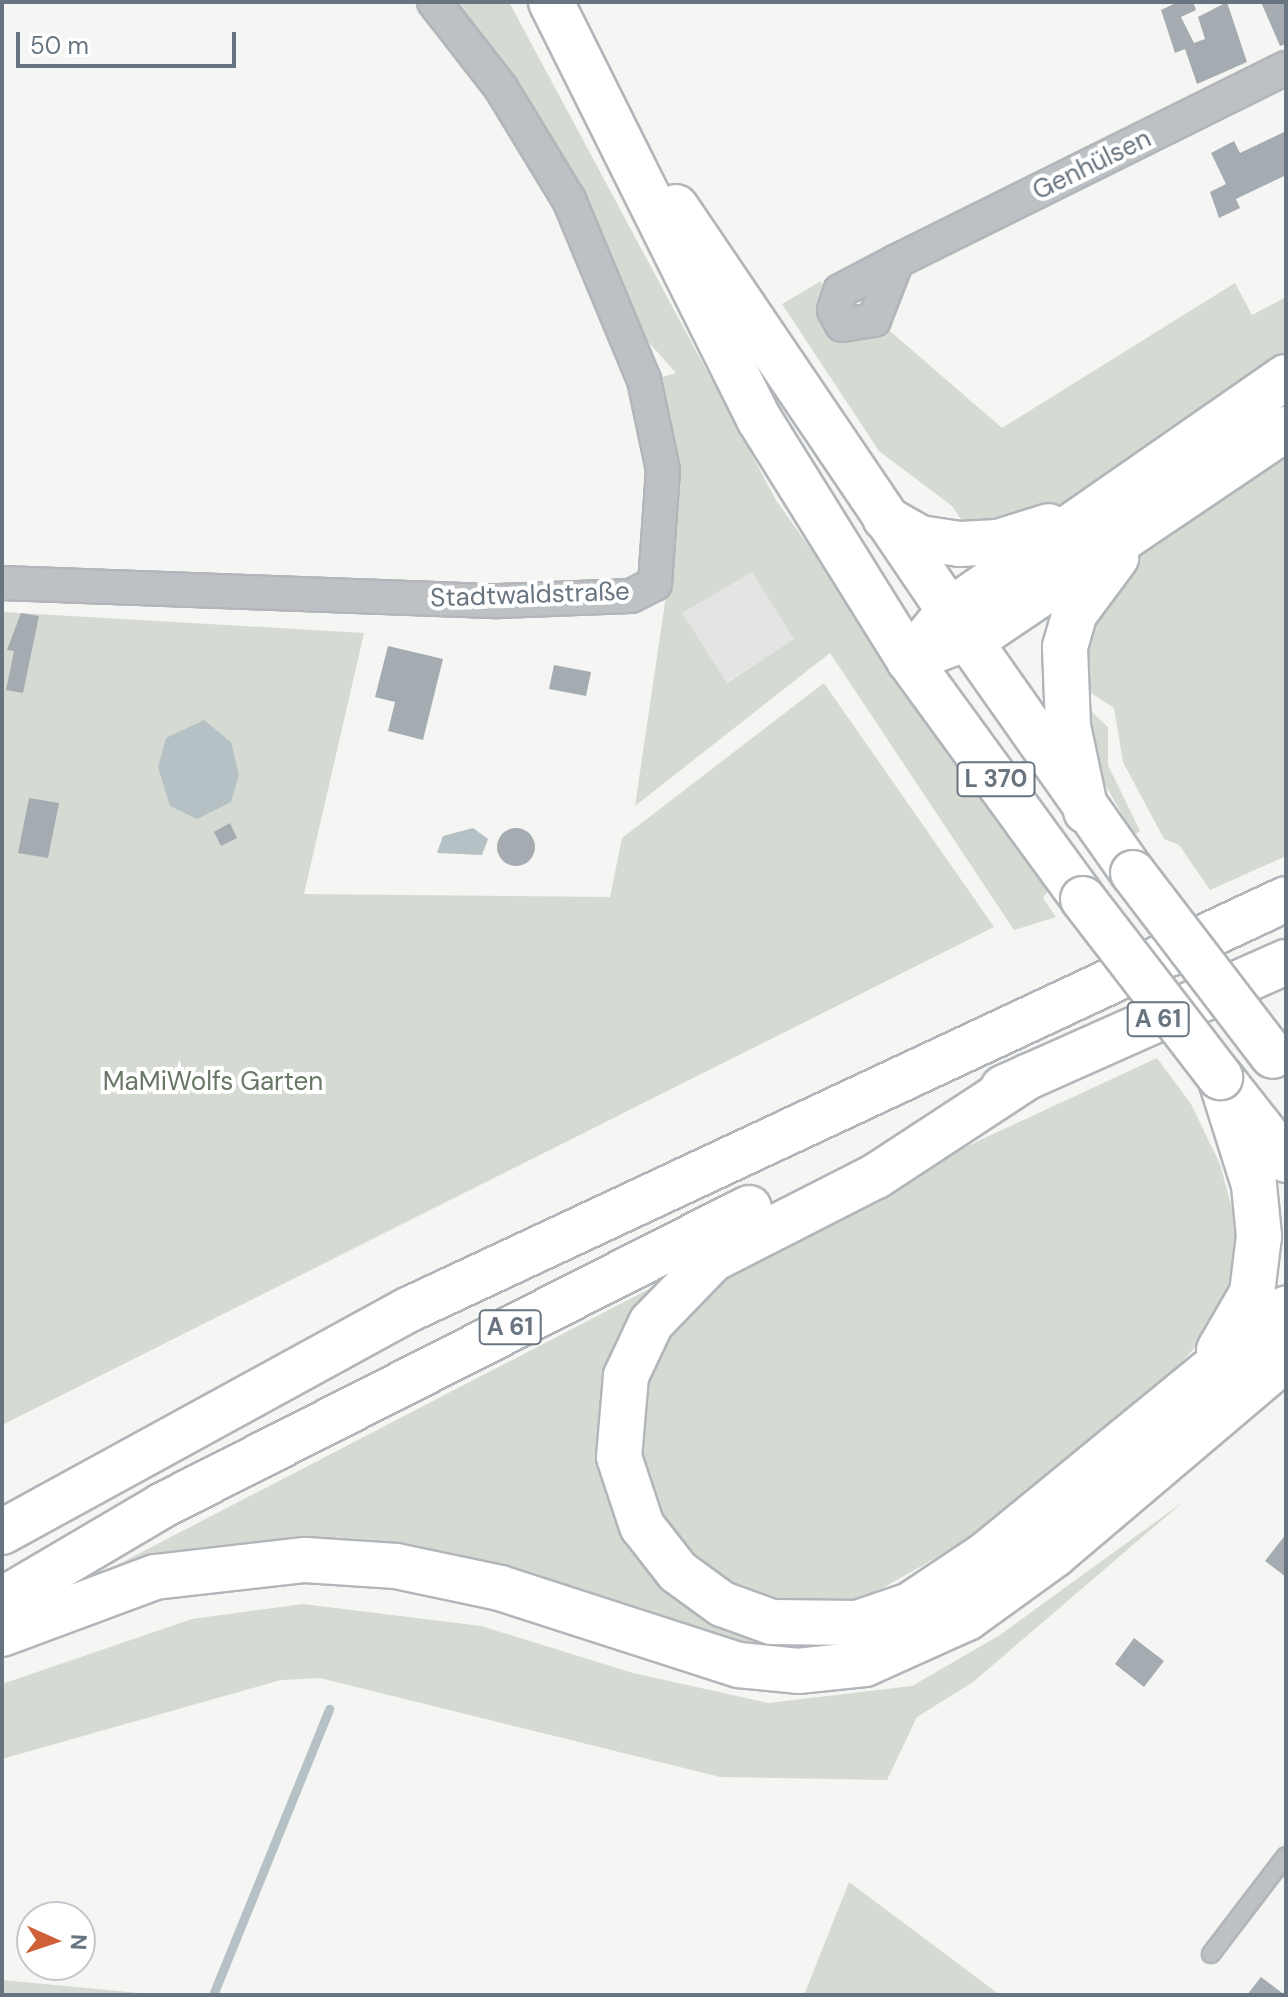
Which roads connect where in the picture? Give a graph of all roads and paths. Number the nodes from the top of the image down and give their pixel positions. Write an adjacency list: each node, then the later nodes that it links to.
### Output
1 (434, 2): 11 (street, Stadtwaldstraße)
2 (551, 2): 4 (main road, L 370)
3 (1286, 68): 5 (street, Genhülsen)
4 (589, 75): 10 (main road, L 370); 13 (main road, L 370)
5 (897, 261)
6 (1286, 377): 9 (main road)
7 (1286, 429): 8 (main road)
8 (1239, 459): 12 (main road); 14 (main road)
9 (1139, 477): 10 (main road); 12 (main road)
10 (885, 518): 12 (main road, L 370)
11 (2, 583)
12 (959, 625): 13 (main road); 14 (main road, L 370)
13 (909, 660): 21 (main road, L 370, bridge)
14 (1086, 811): 19 (main road, L 370, bridge)
15 (1286, 886): 17 (main road)
16 (1286, 899): 17 (main road, A 61)
17 (1235, 920): 27 (main road, A 61)
18 (1286, 962): 20 (main road, A 61)
19 (1280, 1065)
20 (1029, 1076): 26 (main road); 28 (main road, A 61)
21 (1220, 1077): 22 (main road, L 370); 26 (main road)
22 (1286, 1160)
23 (1286, 1309): 26 (main road)
24 (1286, 1358): 26 (main road)
25 (1286, 1376): 26 (main road)
26 (1210, 1395): 29 (main road)
27 (2, 1532)
28 (2, 1600)
29 (2, 1634)
30 (1286, 1856): 31 (lane)
31 (1218, 1951)

